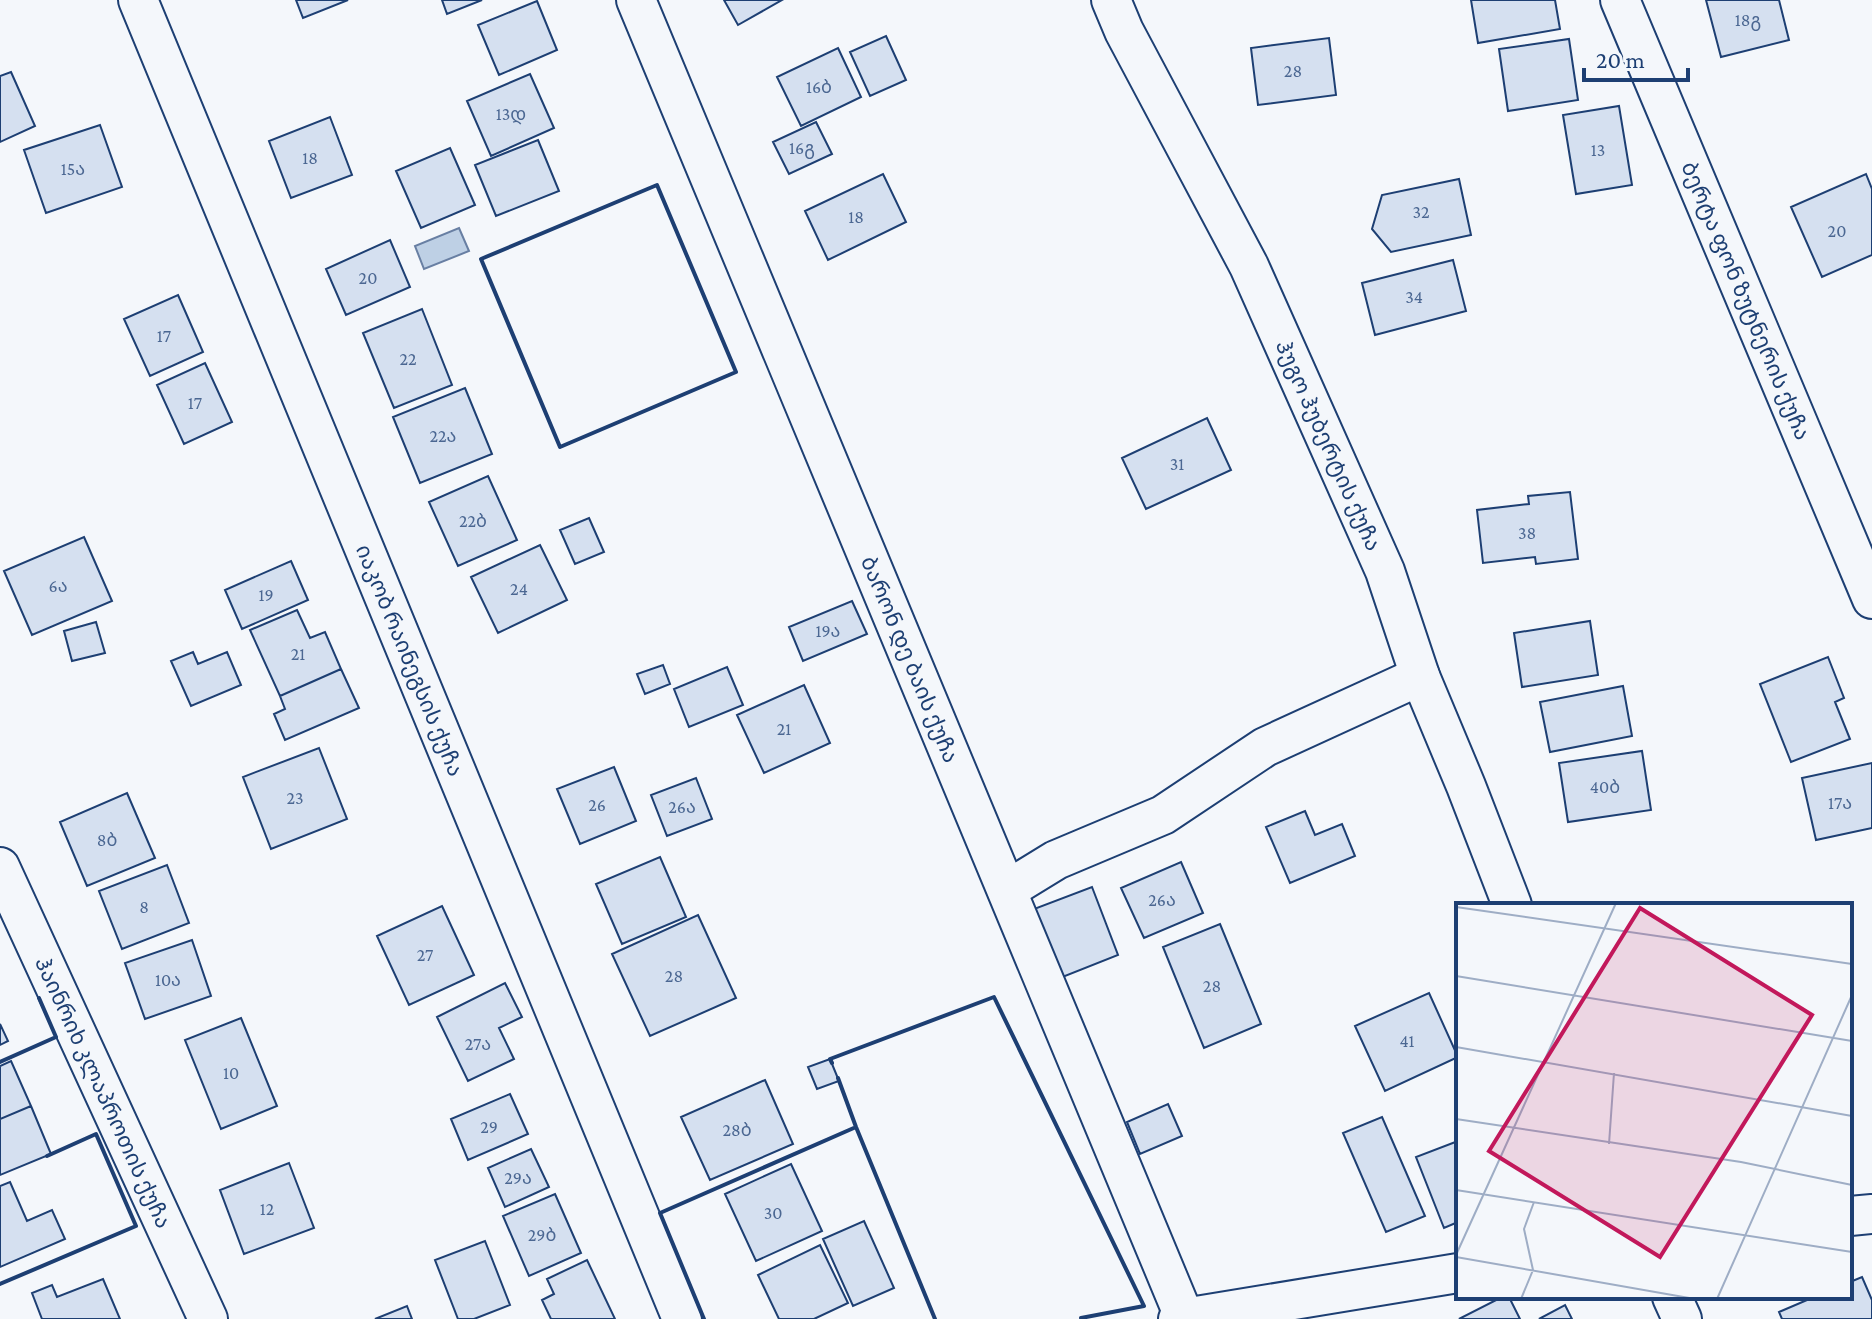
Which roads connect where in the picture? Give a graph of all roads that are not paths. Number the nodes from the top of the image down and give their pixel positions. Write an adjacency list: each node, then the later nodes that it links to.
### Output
1 (138, 0): 15 (street, იაკობ რაინეგსის ქუჩა)
2 (636, 0): 8 (street, ბარონ დე ბაის ქუჩა)
3 (1111, 0): 6 (street, ჰუგო ჰუბერტის ქუჩა)
4 (1620, 0): 5 (street, ბერტა ფონ ზუტნერის ქუჩა)
5 (1872, 599)
6 (1420, 676): 8 (street); 9 (street, ჰუგო ჰუბერტის ქუჩა)
7 (0, 867): 14 (street, ჰაინრიხ კლაპროთის ქუჩა)
8 (1007, 890): 17 (street, ბარონ დე ბაის ქუჩა)
9 (1511, 903)
10 (1872, 1214): 11 (street)
11 (1852, 1216)
12 (1456, 1273): 17 (street)
13 (1673, 1299): 18 (street)
14 (208, 1319)
15 (682, 1319)
16 (1178, 1319): 17 (street)
17 (1185, 1319)
18 (1682, 1319)

